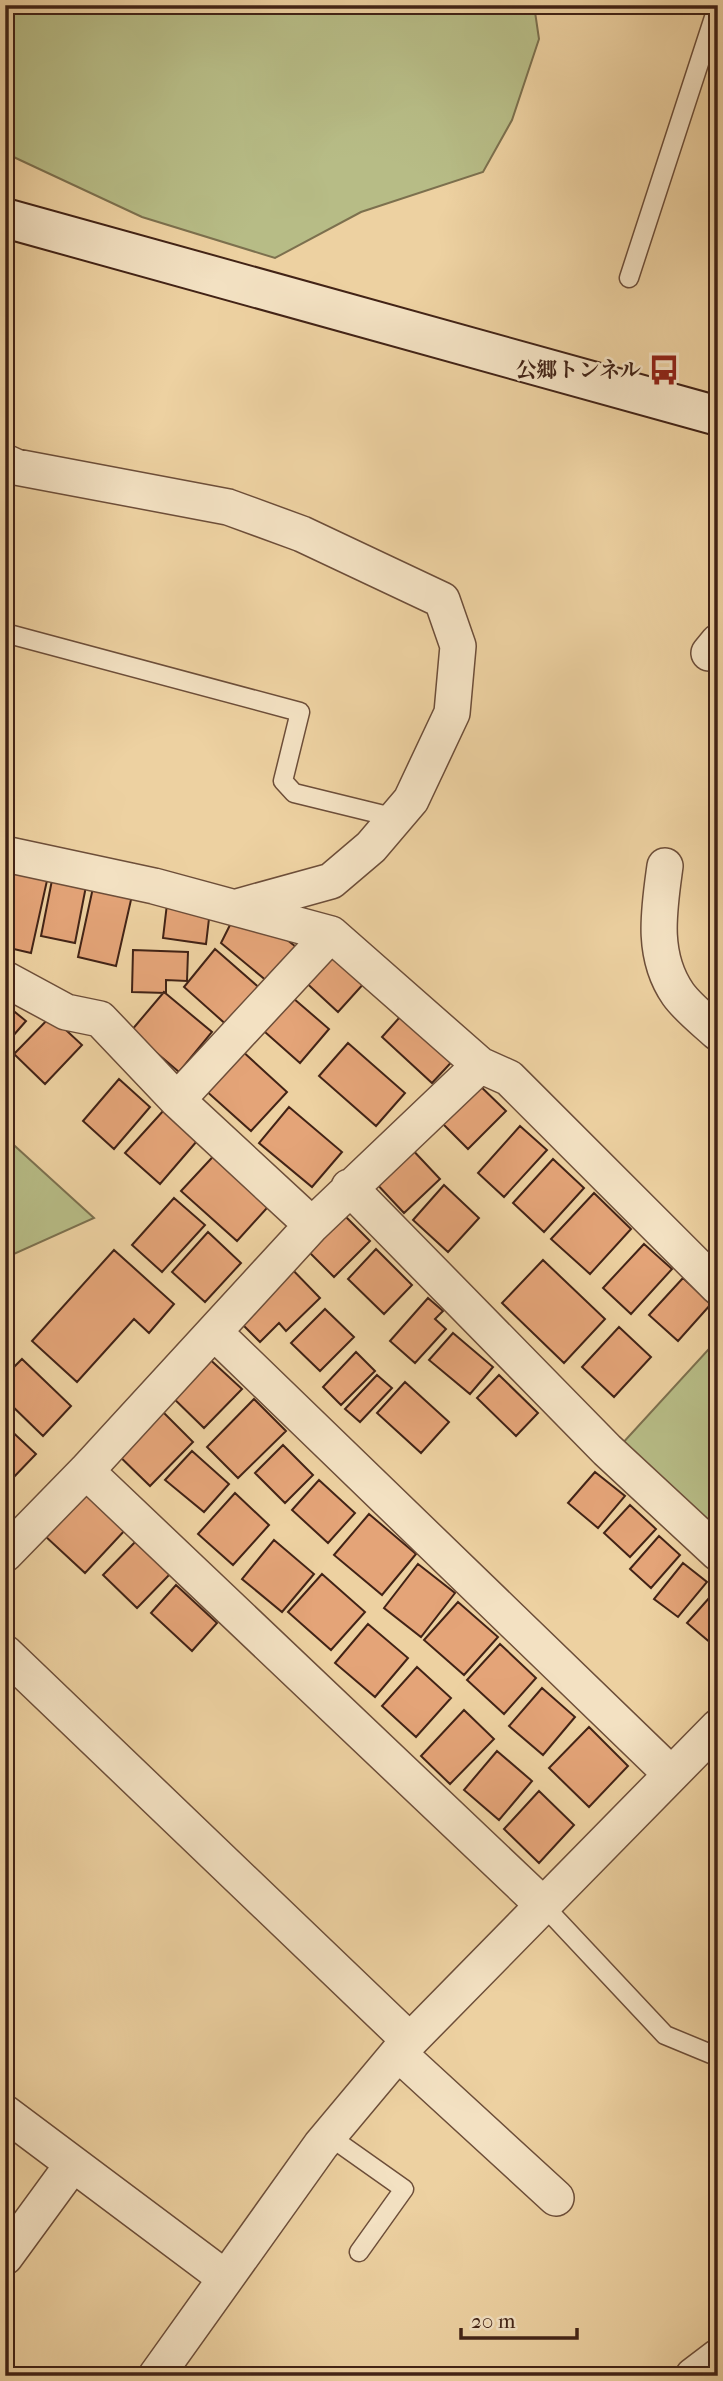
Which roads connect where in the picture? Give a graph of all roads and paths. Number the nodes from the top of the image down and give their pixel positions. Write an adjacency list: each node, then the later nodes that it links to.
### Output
1 (718, 5): 3 (lane)
2 (5, 218): 4 (street)
3 (629, 278)
4 (718, 416)
5 (5, 462): 7 (street)
6 (5, 633): 7 (lane)
7 (396, 818): 10 (street)
8 (5, 854): 10 (street)
9 (665, 866): 13 (street)
10 (237, 907): 11 (street)
11 (331, 933): 14 (street); 15 (street)
12 (5, 979): 15 (street)
13 (718, 1033)
14 (480, 1065): 16 (street); 18 (street)
15 (177, 1100): 17 (street)
16 (349, 1187): 17 (street); 21 (street)
17 (312, 1225): 19 (street)
18 (718, 1287)
19 (214, 1332): 20 (street); 25 (street)
20 (86, 1471): 22 (street); 26 (street)
21 (718, 1553)
22 (5, 1554)
23 (5, 1653): 27 (street)
24 (718, 1727): 25 (street)
25 (671, 1774): 26 (street)
26 (543, 1905): 27 (street); 28 (lane)
27 (404, 2047): 30 (street); 32 (street)
28 (711, 2054)
29 (5, 2113): 31 (street)
30 (329, 2136): 33 (lane); 35 (street)
31 (73, 2164): 34 (street); 35 (street)
32 (556, 2198)
33 (359, 2252)
34 (5, 2256)
35 (224, 2277): 37 (street)
36 (718, 2357): 38 (street)
37 (156, 2376)
38 (693, 2376)

